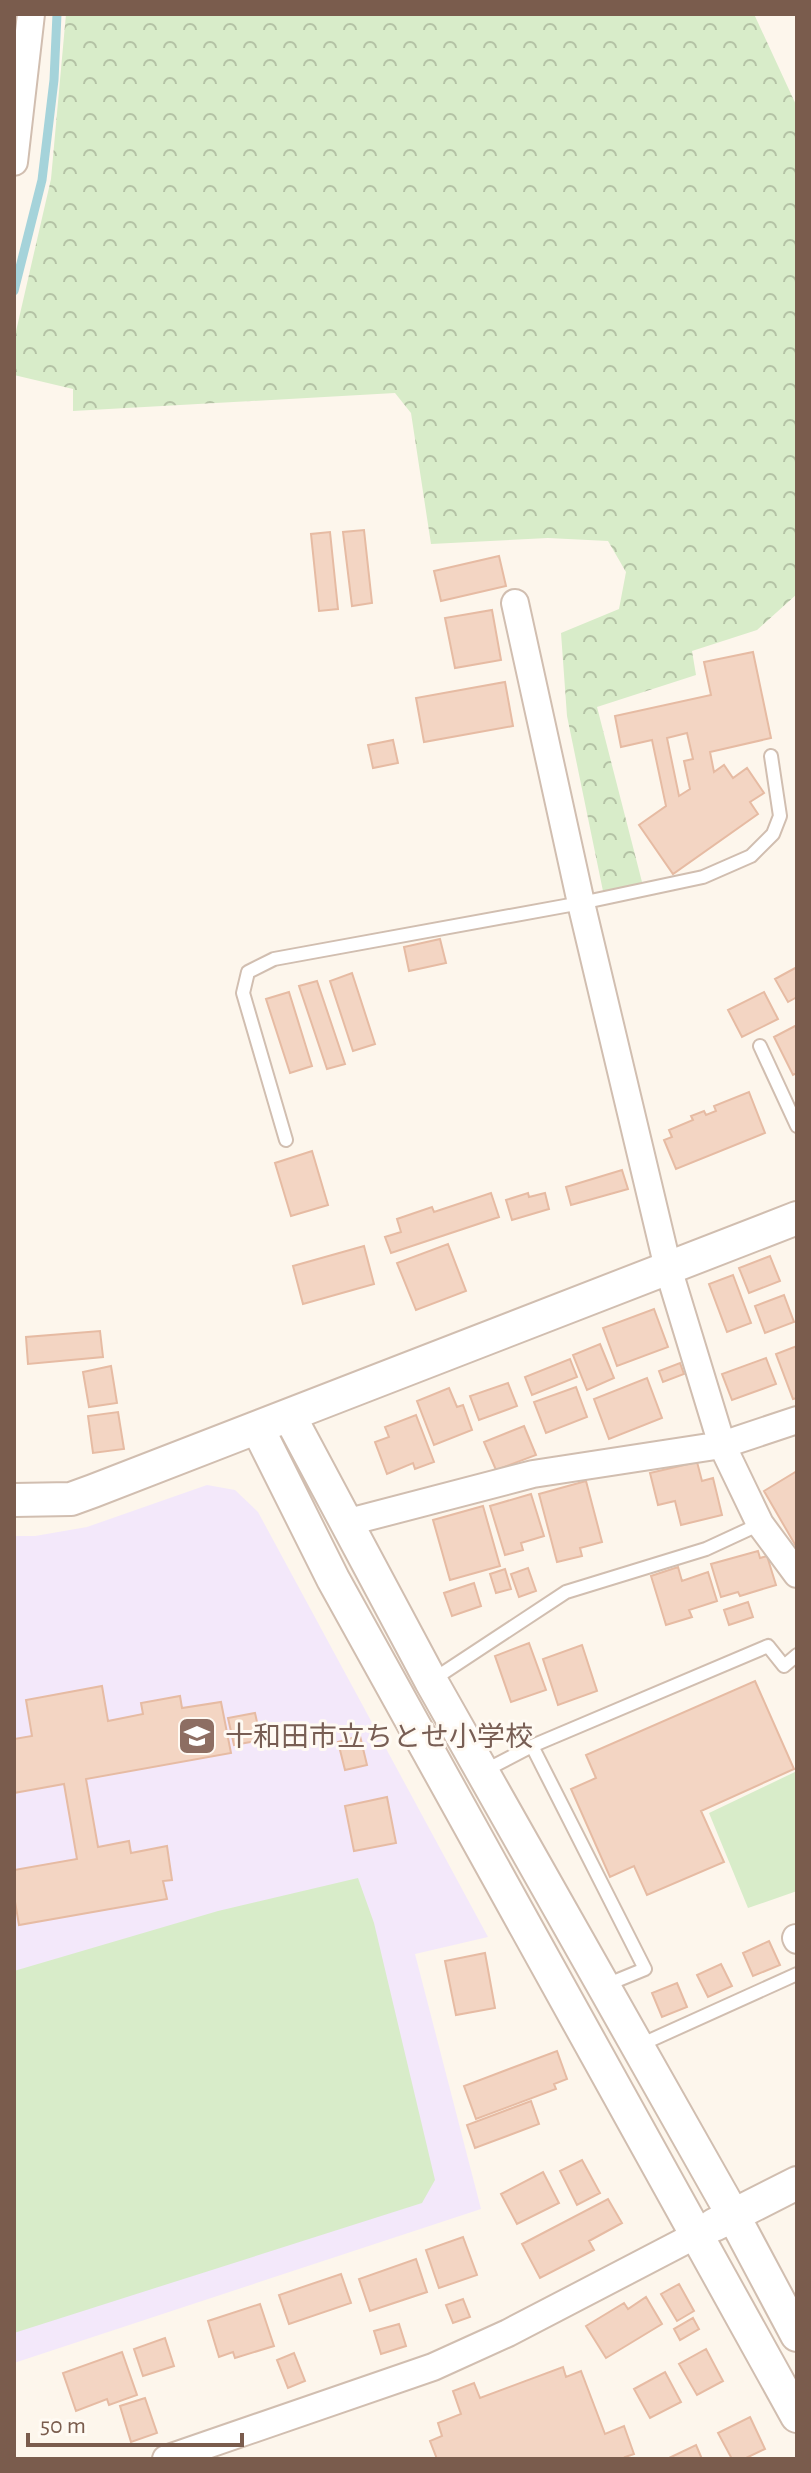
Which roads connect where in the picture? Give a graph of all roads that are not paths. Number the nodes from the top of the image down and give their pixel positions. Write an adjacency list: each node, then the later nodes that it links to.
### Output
1 (31, 14): 2 (street)
2 (19, 84): 3 (street)
3 (14, 162)
4 (515, 603): 6 (street)
5 (771, 756): 6 (lane)
6 (581, 903): 9 (lane); 11 (street)
7 (760, 1046): 8 (lane)
8 (797, 1126)
9 (286, 1140)
10 (797, 1218): 11 (street)
11 (668, 1268): 12 (street); 15 (street)
12 (290, 1417): 14 (street); 17 (street)
13 (797, 1420): 15 (street)
14 (258, 1429): 16 (street); 29 (street)
15 (722, 1445): 17 (street); 18 (street)
16 (14, 1500)
17 (345, 1523): 21 (street)
18 (760, 1524): 19 (street); 21 (lane)
19 (797, 1574)
20 (797, 1655): 22 (lane)
21 (431, 1681): 23 (street)
22 (532, 1746): 23 (lane); 25 (lane)
23 (482, 1772): 25 (street)
24 (797, 1974): 26 (lane)
25 (603, 1986): 26 (street)
26 (637, 2046): 28 (street)
27 (797, 2183): 28 (street)
28 (733, 2215): 29 (street); 30 (street)
29 (698, 2234): 31 (street); 32 (street)
30 (797, 2335)
31 (797, 2416)
32 (166, 2459)

